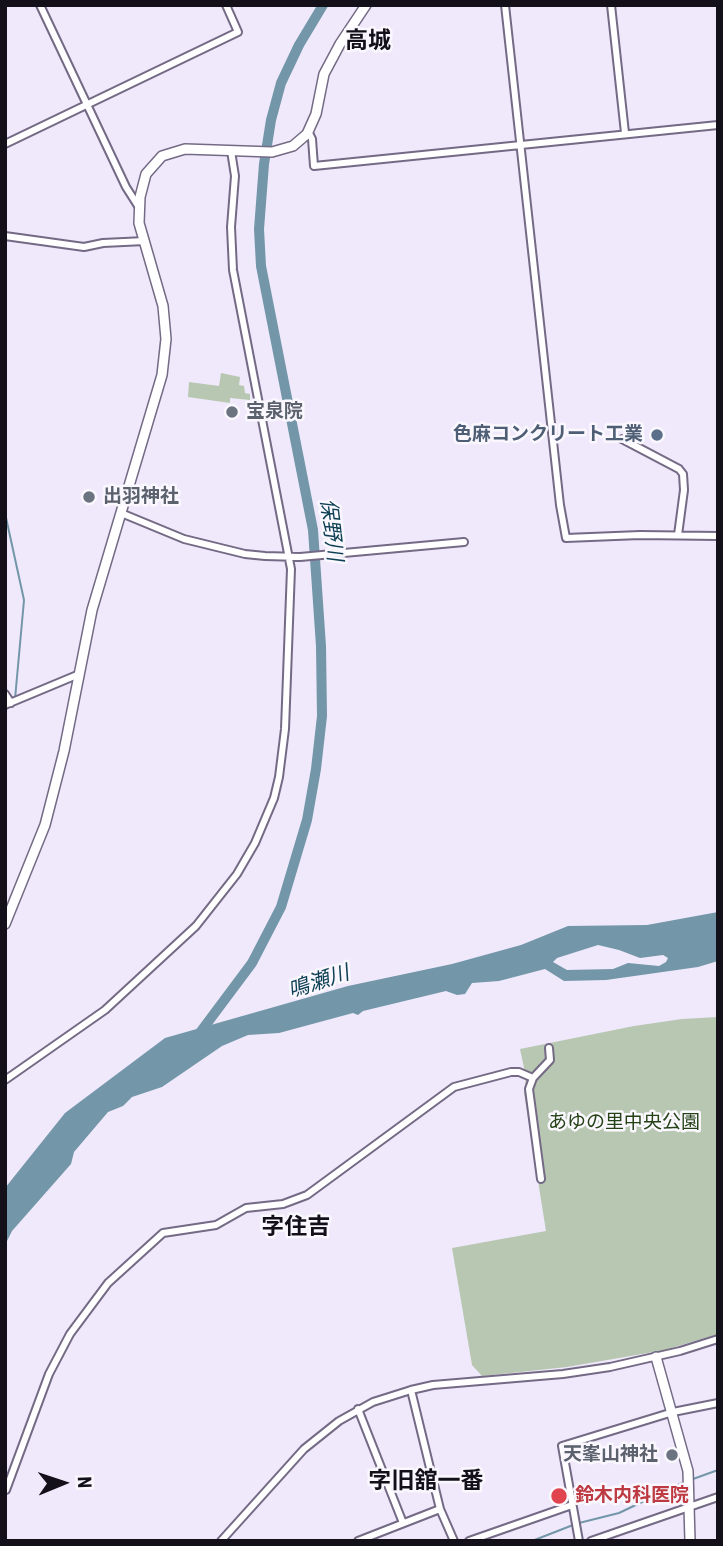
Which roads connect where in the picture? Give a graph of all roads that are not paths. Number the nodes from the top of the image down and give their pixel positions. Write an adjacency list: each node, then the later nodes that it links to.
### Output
1 (40, 5): 6 (street)
2 (226, 5): 6 (street)
3 (366, 5): 8 (street)
4 (505, 5): 11 (street)
5 (611, 5): 9 (street)
6 (87, 106): 10 (street); 13 (street)
7 (718, 125): 9 (street)
8 (309, 131): 11 (street); 12 (street)
9 (625, 133): 11 (street)
10 (5, 144)
11 (522, 144): 18 (street)
12 (231, 151): 13 (street); 21 (street)
13 (140, 209): 15 (street)
14 (5, 236): 15 (street)
15 (145, 241): 17 (street)
16 (622, 439): 18 (street)
17 (121, 513): 21 (street); 22 (street)
18 (678, 535): 19 (street)
19 (718, 536)
20 (464, 542): 21 (street)
21 (289, 557): 28 (street)
22 (77, 675): 24 (street); 25 (street)
23 (5, 694): 24 (street)
24 (11, 702)
25 (5, 924)
26 (549, 1048): 27 (street)
27 (533, 1078): 29 (street); 36 (street)
28 (5, 1080)
29 (541, 1179)
30 (718, 1339): 31 (street)
31 (656, 1357): 32 (street); 35 (street)
32 (411, 1390): 34 (street); 41 (street)
33 (718, 1402): 35 (street)
34 (358, 1409): 42 (street); 43 (street)
35 (673, 1412): 39 (street); 40 (street)
36 (6, 1487): 38 (street)
37 (718, 1497): 40 (street)
38 (5, 1498)
39 (572, 1505): 46 (street); 47 (street)
40 (689, 1507): 48 (street); 49 (street)
41 (440, 1509): 42 (street); 45 (street)
42 (403, 1523): 44 (street)
43 (221, 1541)
44 (358, 1541)
45 (453, 1541)
46 (469, 1541)
47 (579, 1541)
48 (591, 1541)
49 (690, 1541)

